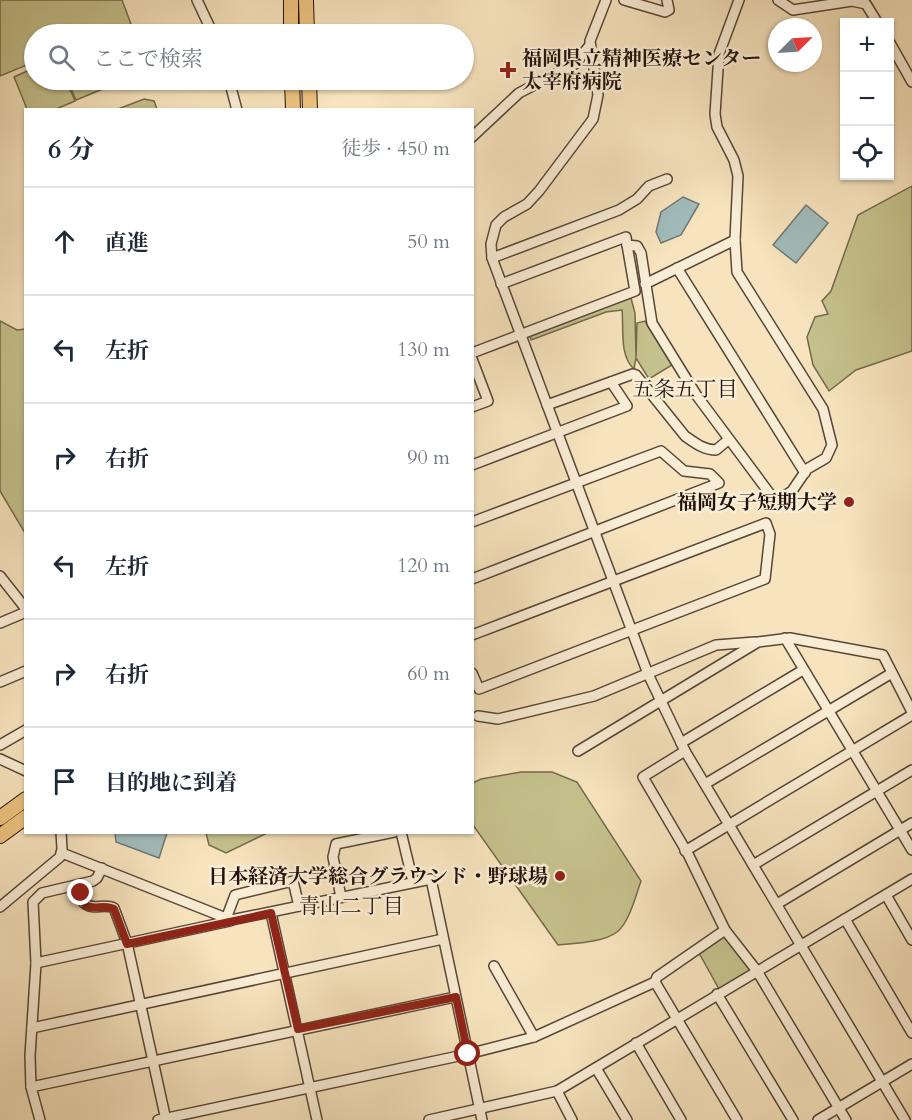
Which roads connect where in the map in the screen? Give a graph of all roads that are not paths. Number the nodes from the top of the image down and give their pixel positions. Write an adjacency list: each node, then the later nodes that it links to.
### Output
1 (197, 0): 10 (street)
2 (291, 0): 11 (highway)
3 (306, 0): 12 (highway)
4 (606, 0): 13 (street)
5 (624, 0): 6 (street)
6 (667, 0)
7 (739, 0): 24 (street)
8 (778, 0): 9 (street)
9 (875, 18)
10 (208, 24)
11 (291, 24)
12 (307, 24)
13 (590, 45): 22 (street); 26 (street)
14 (894, 50): 15 (street)
15 (912, 82)
16 (232, 90): 19 (street)
17 (292, 90): 20 (highway)
18 (309, 90): 21 (highway)
19 (236, 108)
20 (293, 108)
21 (310, 108)
22 (474, 135)
23 (667, 179): 26 (street)
24 (735, 240): 27 (street); 39 (street)
25 (627, 245): 28 (street); 29 (street); 30 (street)
26 (492, 258): 28 (street)
27 (677, 268): 29 (street); 39 (street)
28 (501, 284): 30 (street)
29 (645, 284): 37 (street)
30 (520, 334): 31 (street); 34 (street)
31 (474, 352)
32 (474, 364): 35 (street)
33 (611, 382): 34 (street); 36 (street); 37 (street)
34 (547, 405): 36 (street)
35 (474, 406)
36 (558, 433): 38 (street); 40 (street)
37 (728, 440): 39 (street)
38 (474, 464)
39 (805, 473)
40 (576, 483): 41 (street); 42 (street); 42 (street)
41 (474, 521)
42 (596, 531): 44 (street); 45 (street)
43 (0, 576): 46 (street)
44 (474, 578)
45 (614, 581): 49 (street); 49 (street); 50 (street)
46 (24, 607)
47 (24, 611): 48 (street)
48 (0, 622)
49 (632, 629): 56 (street); 57 (street)
50 (474, 634)
51 (785, 638): 52 (street); 53 (street); 55 (street)
52 (758, 642): 56 (street); 59 (street)
53 (803, 670): 60 (street); 65 (street)
54 (24, 672): 58 (street)
55 (892, 673): 60 (street); 61 (street)
56 (648, 674): 59 (street); 62 (street)
57 (474, 678)
58 (0, 682)
59 (661, 701): 65 (street); 66 (street)
60 (828, 711): 67 (street); 71 (street)
61 (912, 713): 67 (street)
62 (478, 716)
63 (24, 731): 64 (street)
64 (0, 745)
65 (683, 747): 71 (street); 84 (street)
66 (578, 751)
67 (853, 751): 72 (street); 77 (street)
68 (0, 759): 69 (street)
69 (24, 770)
70 (912, 770): 72 (street)
71 (705, 784): 77 (street)
72 (877, 791): 78 (street); 86 (street)
73 (24, 800): 74 (highway)
74 (0, 818)
75 (24, 819): 82 (highway)
76 (912, 823): 78 (street)
77 (729, 824): 84 (street); 86 (street)
78 (900, 830): 83 (street); 93 (street)
79 (61, 834): 85 (street)
80 (384, 834): 92 (street)
81 (401, 834): 89 (street)
82 (0, 836)
83 (912, 850)
84 (685, 851): 100 (street)
85 (62, 853): 87 (street); 95 (street)
86 (753, 865): 93 (street)
87 (102, 868): 90 (street); 97 (street)
88 (912, 879): 91 (street)
89 (413, 882): 92 (street); 101 (street)
90 (85, 884): 103 (street); 105 (street)
91 (886, 896): 98 (street); 102 (street)
92 (341, 897): 94 (street)
93 (777, 904): 104 (street)
94 (299, 906): 96 (street); 97 (street)
95 (0, 908)
96 (271, 913): 99 (street); 108 (street)
97 (226, 919): 99 (street)
98 (844, 919): 104 (street); 116 (street)
99 (238, 920): 103 (street)
100 (725, 930): 107 (street); 109 (street)
101 (443, 939): 108 (street); 111 (street)
102 (912, 940)
103 (127, 944): 105 (street); 112 (street)
104 (801, 946): 107 (street); 123 (street)
105 (36, 963): 114 (street)
106 (494, 966): 117 (street)
107 (757, 971): 110 (street); 127 (street)
108 (286, 974): 112 (street); 115 (street)
109 (655, 982): 113 (street); 117 (street)
110 (717, 994): 113 (street); 138 (street)
111 (456, 997): 115 (street); 119 (street)
112 (141, 1006): 114 (street); 120 (street)
113 (676, 1020): 118 (street); 137 (street)
114 (32, 1028): 125 (street)
115 (298, 1029): 120 (street); 124 (street)
116 (912, 1033)
117 (534, 1037): 119 (street)
118 (636, 1043): 122 (street); 136 (street)
119 (468, 1054): 124 (street); 128 (street)
120 (154, 1062): 125 (street); 129 (street)
121 (912, 1064): 123 (street)
122 (596, 1068): 126 (street); 135 (street)
123 (883, 1082): 127 (street); 141 (street)
124 (310, 1086): 129 (street); 131 (street)
125 (31, 1087): 130 (street)
126 (557, 1091): 128 (street); 134 (street)
127 (839, 1107): 139 (street); 140 (street)
128 (480, 1109): 132 (street); 133 (street)
129 (163, 1119)
130 (40, 1120)
131 (317, 1120)
132 (429, 1120)
133 (482, 1120)
134 (572, 1120)
135 (627, 1120)
136 (681, 1120)
137 (737, 1120)
138 (793, 1120)
139 (818, 1120)
140 (846, 1120)
141 (906, 1120)

